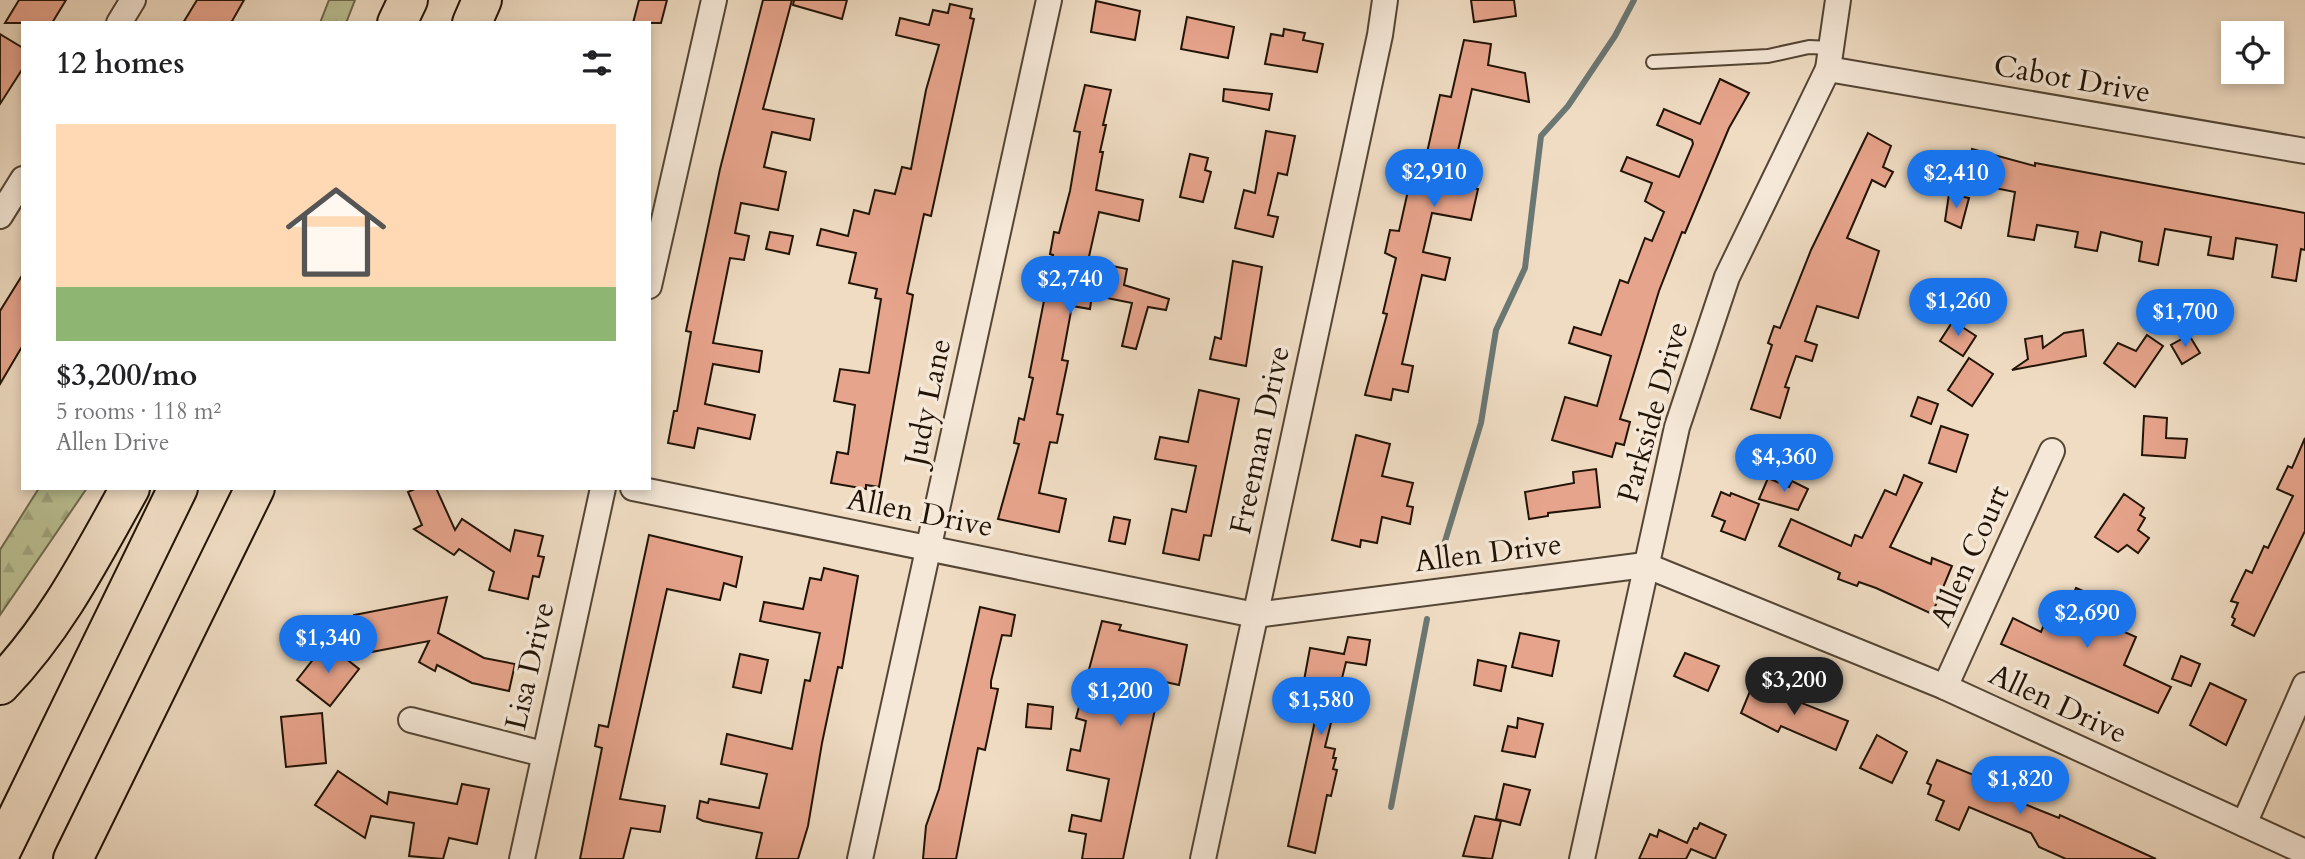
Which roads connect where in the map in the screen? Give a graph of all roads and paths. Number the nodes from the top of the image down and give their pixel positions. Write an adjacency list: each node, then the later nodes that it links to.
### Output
1 (133, 0): 8 (street)
2 (408, 0): 9 (highway)
3 (482, 0): 10 (highway)
4 (714, 0): 16 (street)
5 (1049, 0): 23 (street, Judy Lane)
6 (1385, 0): 25 (street, Freeman Drive)
7 (1839, 0): 11 (street, Parkside Drive)
8 (120, 21)
9 (398, 21)
10 (473, 21)
11 (1829, 58): 12 (lane); 13 (street, Cabot Drive); 24 (street, Parkside Drive)
12 (1653, 62)
13 (2305, 151)
14 (21, 182): 15 (street)
15 (0, 216)
16 (651, 277)
17 (2052, 452): 29 (street, Allen Court)
18 (129, 490): 27 (highway)
19 (177, 490): 34 (highway)
20 (254, 490): 26 (highway)
21 (603, 490): 31 (street, Lisa Drive)
22 (643, 490): 23 (street, Allen Drive)
23 (928, 546): 25 (street, Allen Drive); 38 (street, Judy Lane)
24 (1645, 565): 25 (street, Allen Drive); 29 (street, Allen Drive); 40 (street, Parkside Drive)
25 (1255, 615): 39 (street, Freeman Drive)
26 (194, 616): 35 (highway); 36 (highway)
27 (0, 685)
28 (2305, 685): 32 (street)
29 (1945, 687): 32 (street, Allen Drive)
30 (411, 720): 31 (street)
31 (543, 754): 37 (street, Lisa Drive)
32 (2244, 824): 33 (street, Allen Drive)
33 (2305, 852)
34 (0, 853)
35 (73, 859)
36 (94, 859)
37 (522, 859)
38 (860, 859)
39 (1203, 859)
40 (1583, 859)

